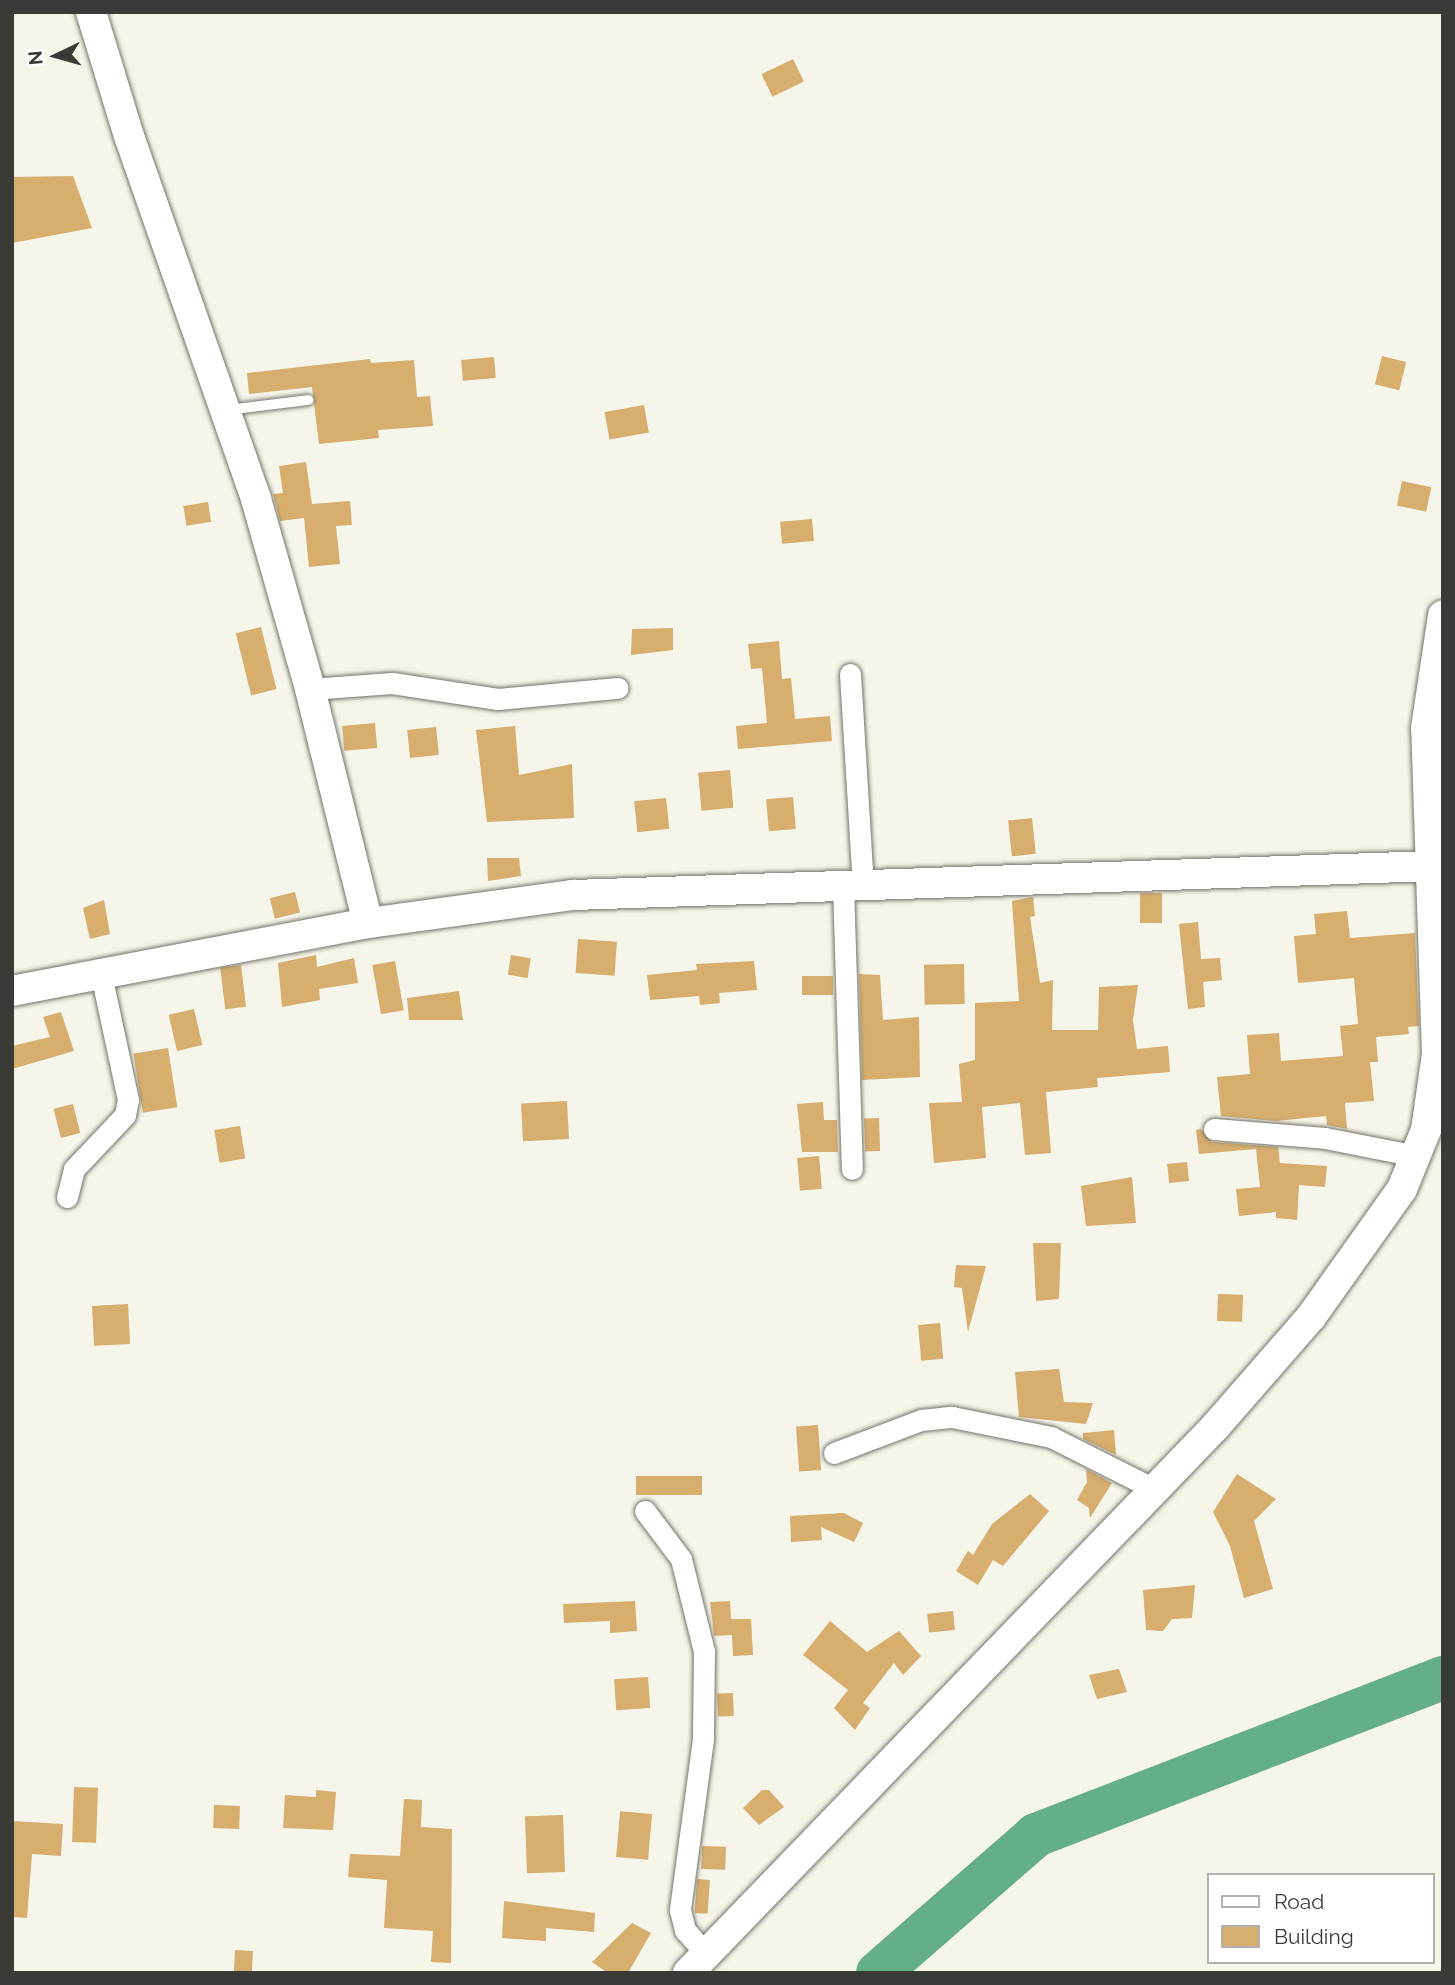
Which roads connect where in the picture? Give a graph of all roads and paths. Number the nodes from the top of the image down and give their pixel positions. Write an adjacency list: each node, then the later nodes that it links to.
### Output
1 (91, 12): 3 (street)
2 (309, 400): 3 (lane)
3 (227, 410): 7 (street)
4 (1443, 615): 8 (street)
5 (850, 674): 9 (street)
6 (617, 688): 7 (street)
7 (310, 689): 10 (street)
8 (1432, 866): 9 (street); 14 (street)
9 (853, 886): 10 (street); 15 (street)
10 (368, 923): 11 (street)
11 (101, 974): 12 (street); 16 (street)
12 (12, 991)
13 (1214, 1129): 14 (street)
14 (1416, 1156): 18 (street)
15 (852, 1169)
16 (67, 1197)
17 (834, 1453): 18 (street)
18 (1156, 1490): 20 (street)
19 (645, 1511): 20 (street)
20 (697, 1963)

